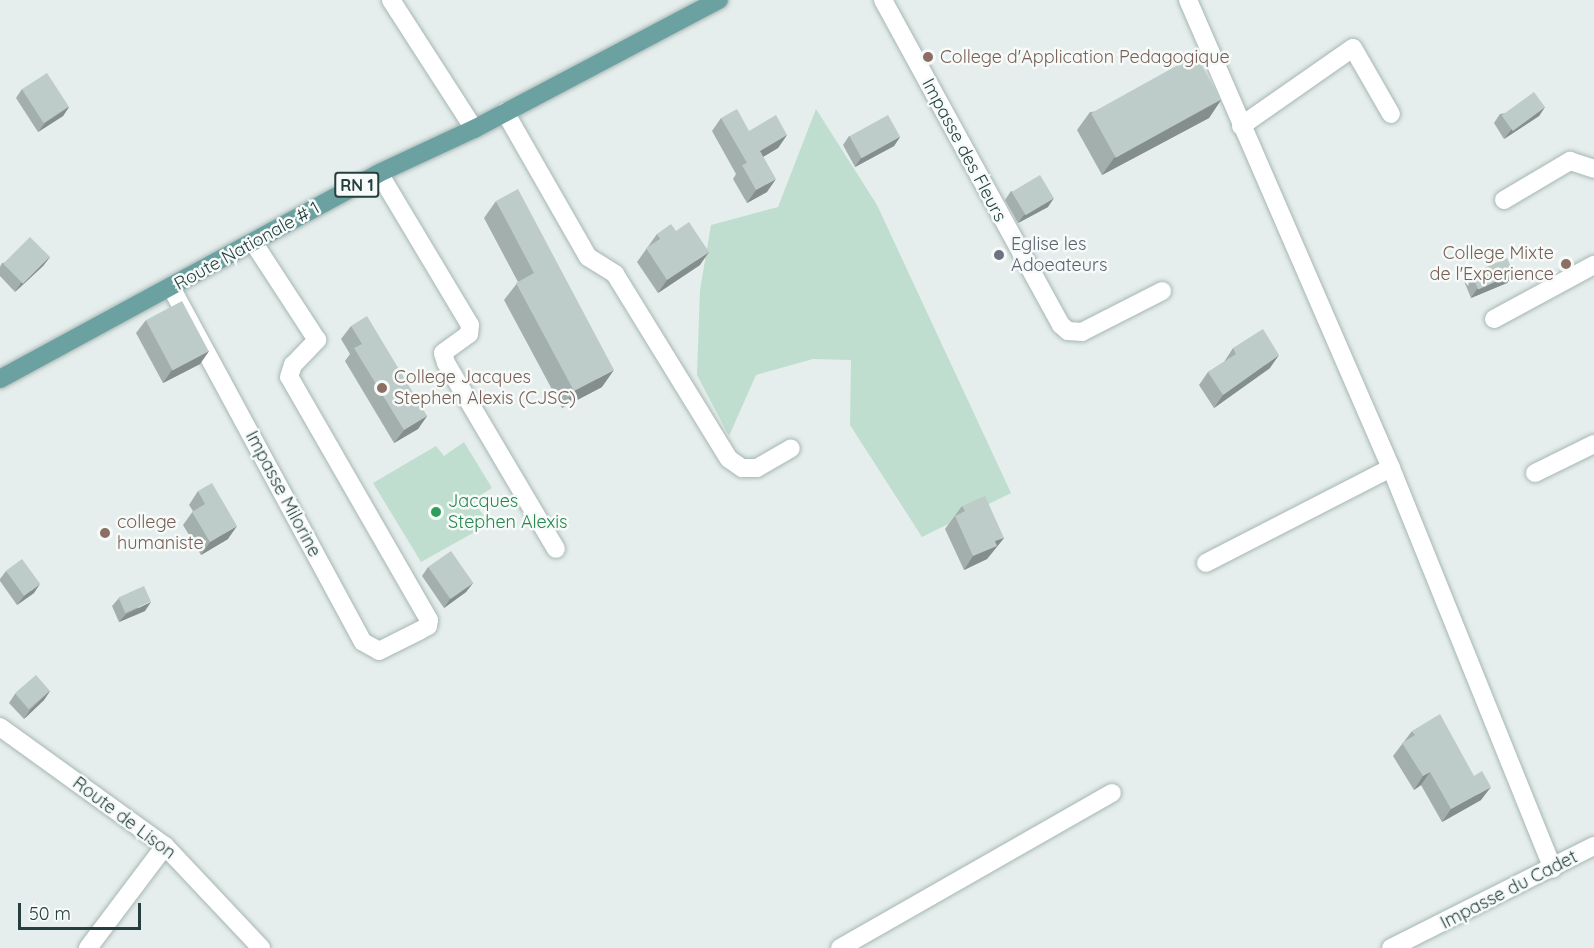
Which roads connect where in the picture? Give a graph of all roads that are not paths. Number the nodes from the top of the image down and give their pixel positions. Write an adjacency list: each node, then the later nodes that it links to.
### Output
1 (391, 0): 8 (street)
2 (719, 0): 5 (main road, Route Nationale # 1 / RN 1)
3 (883, 0): 15 (street, Impasse des Fleurs)
4 (1188, 0): 7 (street)
5 (505, 111): 8 (main road, Route Nationale # 1 / RN 1); 19 (street)
6 (1391, 114): 7 (street)
7 (1241, 126): 20 (street)
8 (474, 129): 10 (main road, Route Nationale # 1 / RN 1)
9 (1594, 169): 11 (street)
10 (379, 173): 12 (main road, Route Nationale # 1 / RN 1); 22 (street)
11 (1504, 200)
12 (253, 242): 14 (main road, Route Nationale # 1 / RN 1); 14 (street, Impasse Milorine)
13 (1594, 265): 16 (street)
14 (171, 289): 17 (main road, Route Nationale # 1 / RN 1)
15 (1162, 291)
16 (1494, 319)
17 (0, 379)
18 (1594, 444): 21 (street)
19 (791, 448)
20 (1391, 468): 23 (street); 28 (street)
21 (1535, 473)
22 (556, 549)
23 (1206, 563)
24 (0, 726): 26 (street, Route de Lison)
25 (1112, 793): 31 (street)
26 (165, 846): 29 (street); 30 (street, Route de Lison)
27 (1594, 846): 28 (street, Impasse du Cadet)
28 (1552, 869): 32 (street, Impasse du Cadet)
29 (88, 948)
30 (261, 948)
31 (840, 948)
32 (1391, 948)

